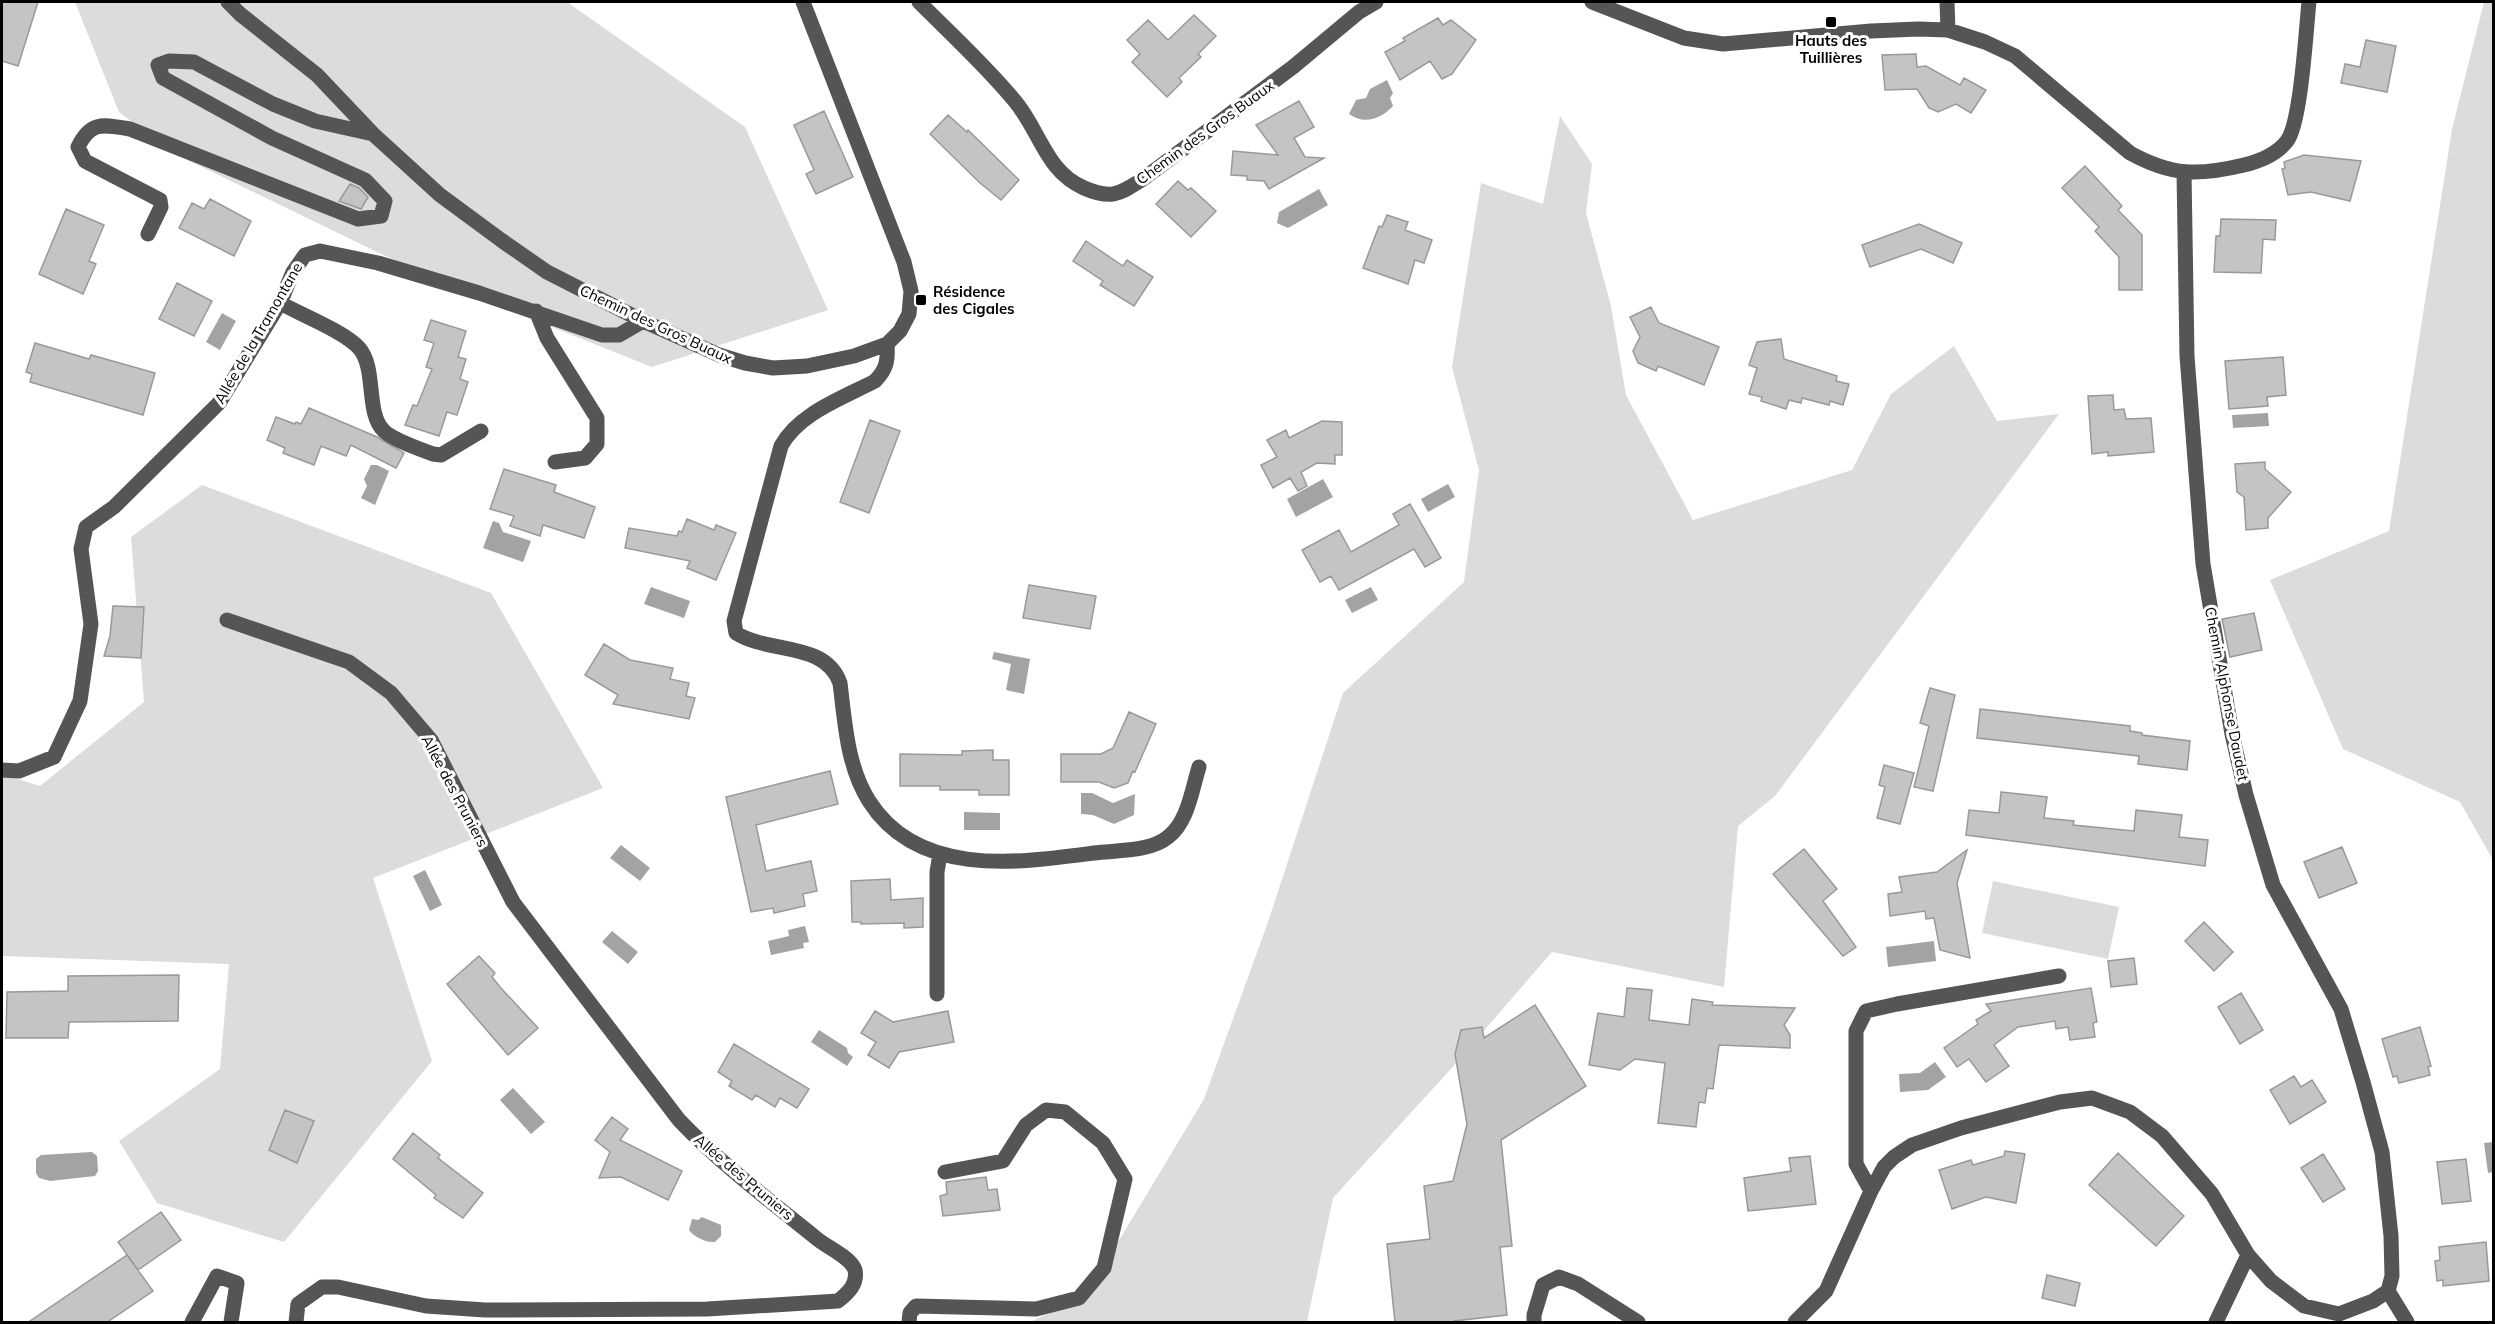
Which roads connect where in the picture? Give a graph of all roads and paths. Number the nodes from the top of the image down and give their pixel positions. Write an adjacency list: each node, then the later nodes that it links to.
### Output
1 (228, 2): 9 (street, Chemin des Gros Buaux)
2 (802, 2): 15 (street)
3 (919, 2): 4 (street, Chemin des Gros Buaux)
4 (1376, 2)
5 (1593, 2): 8 (street)
6 (1947, 2): 8 (street)
7 (2309, 2): 10 (street)
8 (1948, 30): 10 (street)
9 (373, 134): 11 (street); 14 (street, Chemin des Gros Buaux)
10 (2184, 172): 27 (street, Chemin Alphonse Daudet)
11 (148, 234)
12 (280, 303): 13 (street, Allée de la Tramontane); 16 (street); 20 (street, Allée de la Tramontane)
13 (536, 311): 14 (street, Allée de la Tramontane); 17 (street)
14 (643, 321): 15 (street, Chemin des Gros Buaux)
15 (887, 344): 21 (street)
16 (481, 431)
17 (555, 462)
18 (227, 620): 30 (street, Allée des Pruniers)
19 (1199, 767): 21 (street)
20 (2, 770)
21 (940, 854): 23 (street)
22 (2059, 976): 25 (street)
23 (937, 994)
24 (945, 1172): 31 (street)
25 (1871, 1191): 26 (street); 34 (street)
26 (2248, 1255): 27 (street); 35 (street)
27 (2388, 1291): 36 (street)
28 (192, 1323): 29 (street)
29 (231, 1323)
30 (296, 1323)
31 (909, 1323)
32 (1534, 1323): 33 (street)
33 (1638, 1323)
34 (1795, 1323)
35 (2216, 1323)
36 (2407, 1323)

